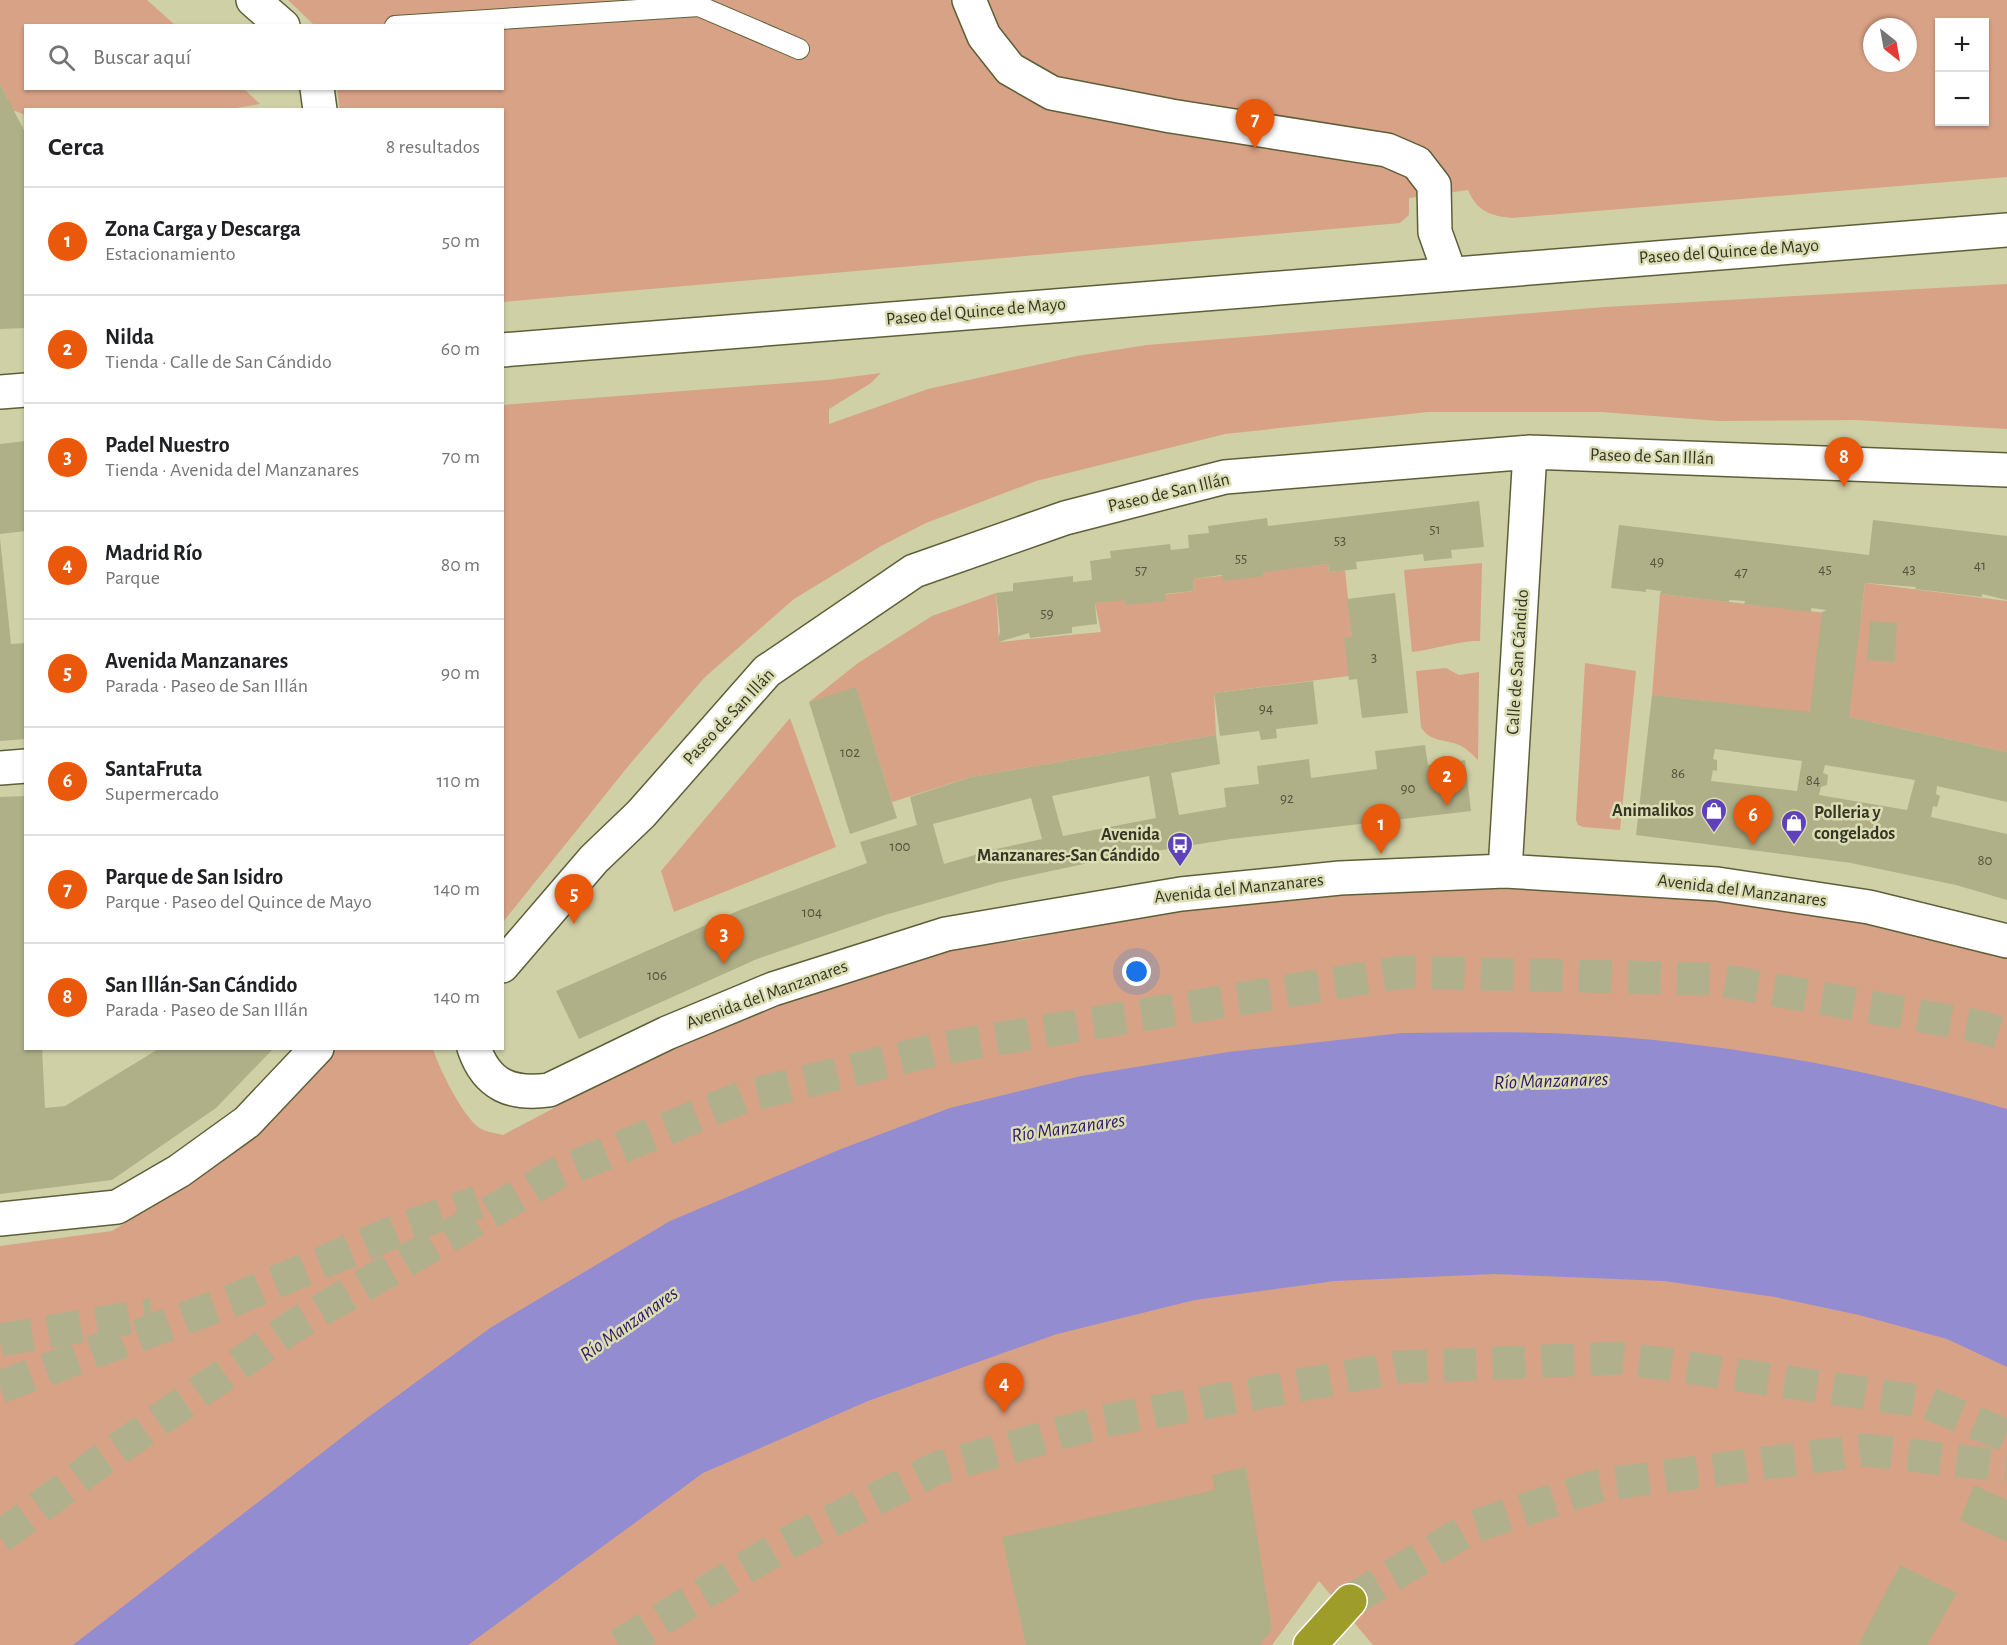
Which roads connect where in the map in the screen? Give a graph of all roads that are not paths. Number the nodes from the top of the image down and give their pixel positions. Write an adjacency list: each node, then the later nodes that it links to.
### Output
1 (253, 0): 3 (street)
2 (969, 0): 9 (street)
3 (281, 24)
4 (425, 24): 5 (lane)
5 (800, 49)
6 (317, 90): 7 (street)
7 (320, 108)
8 (2007, 230): 9 (street, Paseo del Quince de Mayo)
9 (1450, 274): 10 (street, Paseo del Quince de Mayo)
10 (504, 351)
11 (24, 390): 12 (street)
12 (0, 392)
13 (1530, 452): 14 (street, Paseo de San Illán); 17 (street, Calle de San Cándido); 19 (street, Paseo de San Illán)
14 (2007, 470)
15 (24, 766): 16 (street)
16 (0, 768)
17 (1505, 871): 18 (street, Avenida del Manzanares); 21 (street, Avenida del Manzanares)
18 (2007, 941)
19 (504, 964)
20 (315, 1050): 22 (street)
21 (475, 1050)
22 (0, 1219)
23 (1350, 1601): 24 (highway)
24 (1310, 1645)

